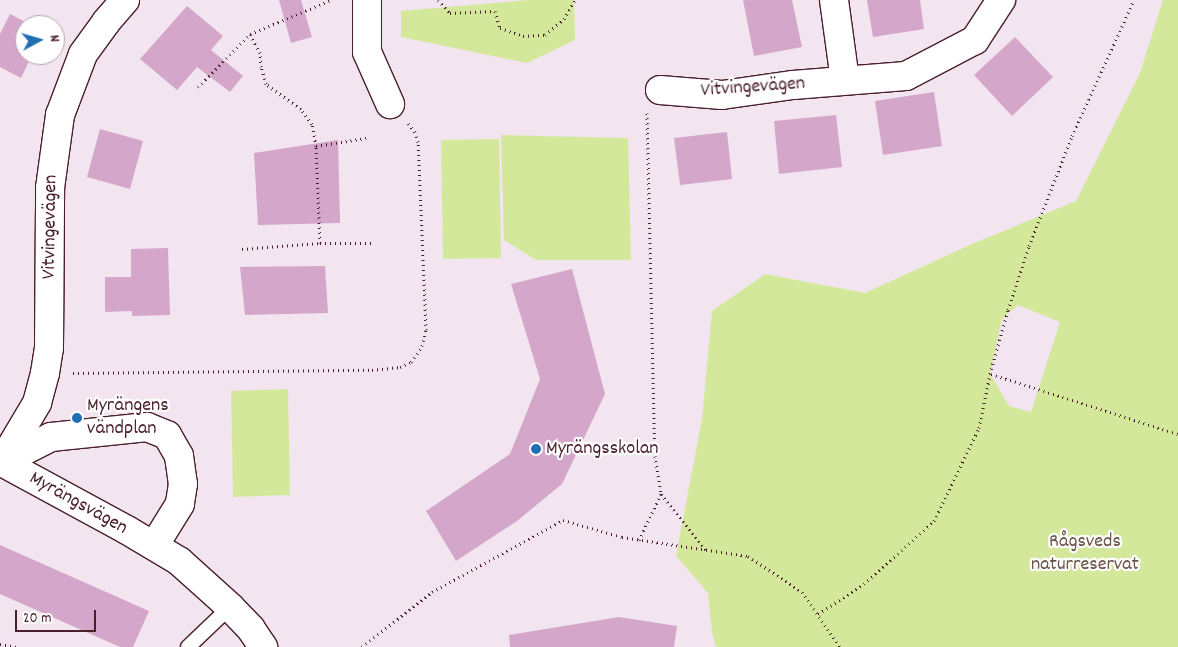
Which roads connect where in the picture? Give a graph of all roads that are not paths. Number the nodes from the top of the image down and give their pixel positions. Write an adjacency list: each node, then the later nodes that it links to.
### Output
1 (125, 0): 8 (street, Vitvingevägen)
2 (367, 0): 7 (street)
3 (834, 0): 5 (street)
4 (1001, 0): 5 (street, Vitvingevägen)
5 (845, 80): 6 (street, Vitvingevägen)
6 (660, 90)
7 (390, 104)
8 (1, 462): 9 (street, Myrängsvägen); 9 (street, Myrängsvägen)
9 (154, 546): 10 (street, Myrängsvägen)
10 (230, 607): 11 (lane); 12 (street, Myrängsvägen)
11 (188, 647)
12 (263, 647)

